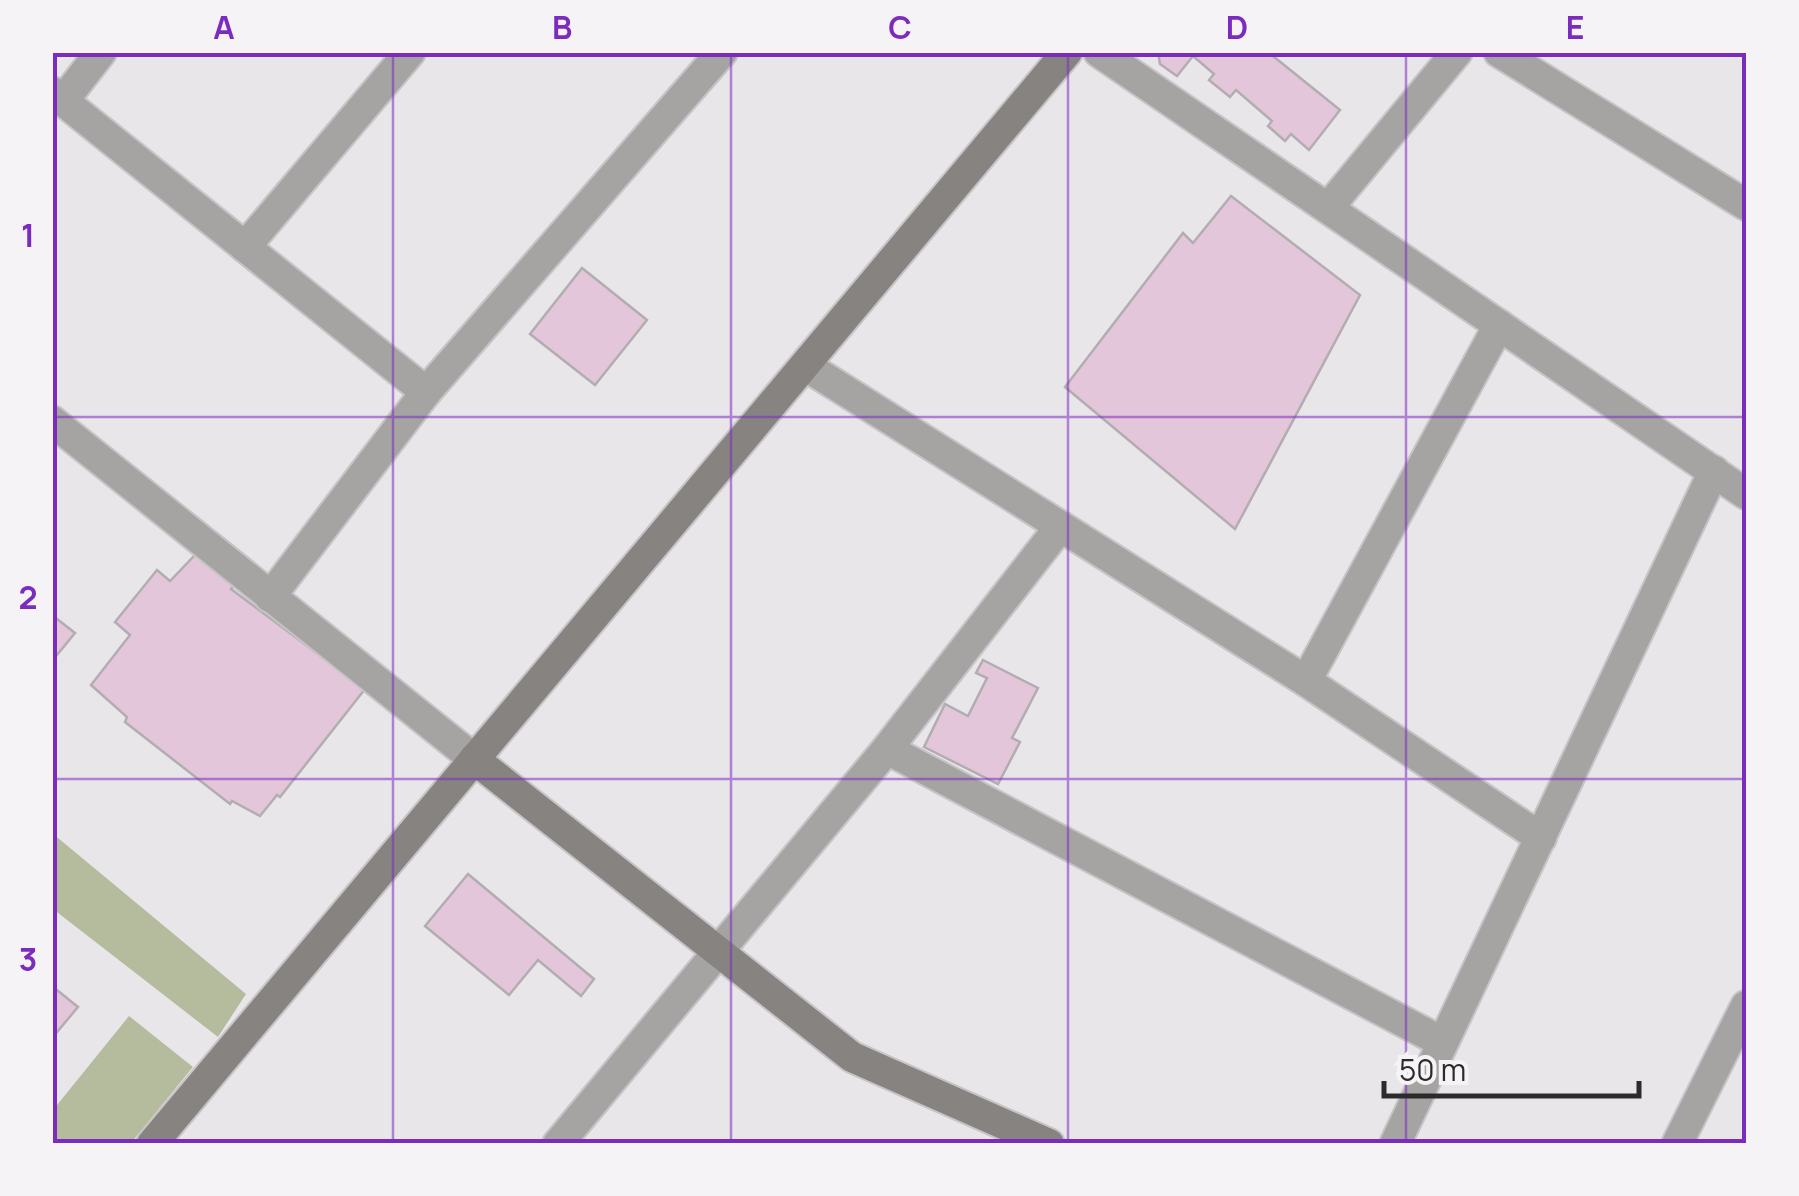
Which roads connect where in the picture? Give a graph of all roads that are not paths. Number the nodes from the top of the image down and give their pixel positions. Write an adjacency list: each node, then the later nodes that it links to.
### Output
1 (100, 52): 8 (street)
2 (410, 52): 11 (street)
3 (722, 52): 14 (street)
4 (1067, 52): 13 (street)
5 (1099, 52): 10 (street)
6 (1457, 52): 10 (street)
7 (1499, 52): 9 (street)
8 (58, 96): 11 (street)
9 (1746, 204)
10 (1328, 208): 12 (street)
11 (244, 247): 14 (street)
12 (1499, 325): 16 (street); 20 (street)
13 (806, 366): 18 (street); 22 (street)
14 (426, 392): 19 (street)
15 (52, 421): 19 (street)
16 (1714, 471): 17 (street); 23 (street)
17 (1746, 494)
18 (1059, 528): 20 (street); 21 (street)
19 (270, 597): 22 (street)
20 (1306, 681): 23 (street)
21 (887, 748): 24 (street); 26 (street)
22 (474, 759): 24 (street); 27 (street)
23 (1541, 838): 26 (street)
24 (721, 950): 28 (street); 29 (street)
25 (1746, 1006): 31 (street)
26 (1442, 1042): 30 (street)
27 (152, 1144)
28 (558, 1144)
29 (1049, 1144)
30 (1395, 1144)
31 (1677, 1144)

